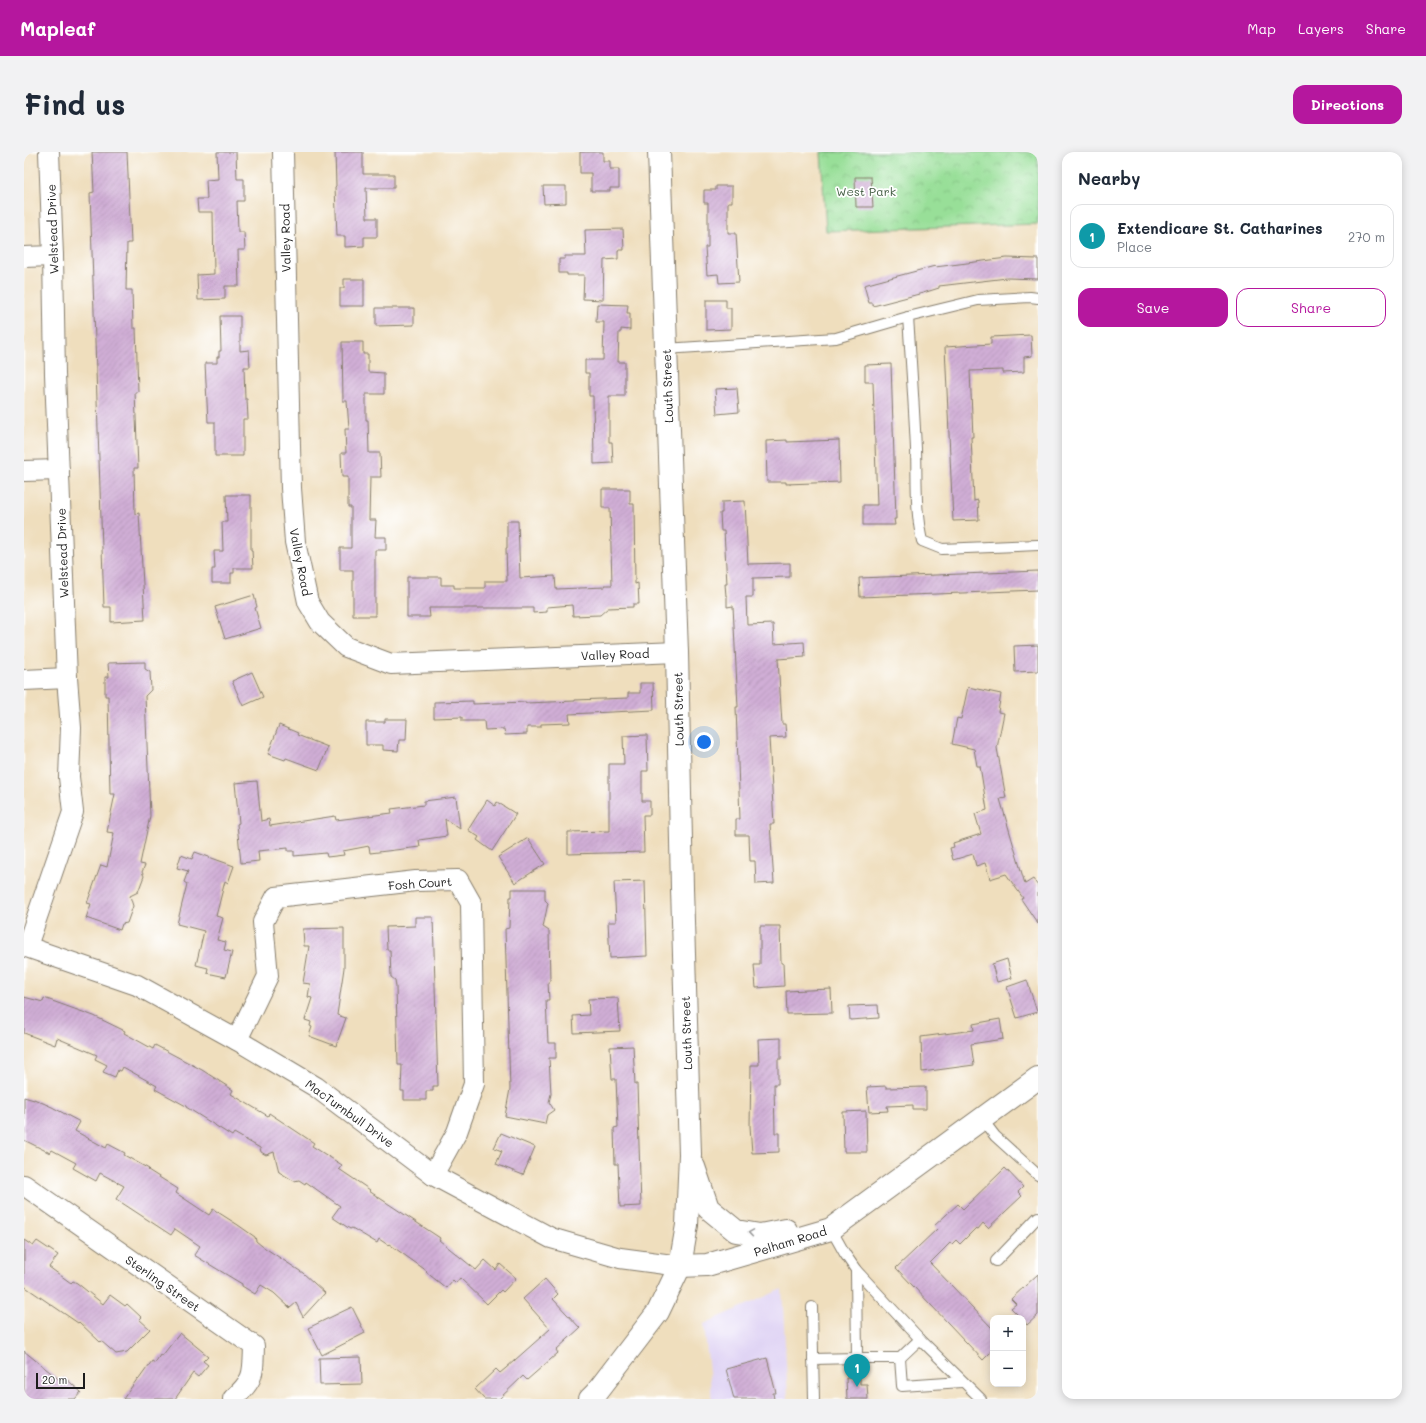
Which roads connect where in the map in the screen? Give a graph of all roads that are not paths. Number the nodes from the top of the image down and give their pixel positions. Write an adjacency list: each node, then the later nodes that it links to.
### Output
1 (49, 152): 4 (street, Welstead Drive)
2 (283, 152): 12 (street, Valley Road)
3 (659, 152): 8 (main road, Louth Street)
4 (53, 256): 5 (street); 9 (street, Welstead Drive)
5 (24, 257)
6 (1038, 298): 7 (lane)
7 (908, 317): 8 (lane); 11 (lane)
8 (665, 349): 12 (main road, Louth Street)
9 (59, 470): 10 (street); 13 (street, Welstead Drive)
10 (24, 471)
11 (1038, 545)
12 (677, 652): 19 (main road, Louth Street)
13 (68, 678): 14 (street); 15 (street, Welstead Drive)
14 (24, 680)
15 (26, 946): 16 (street, MacTurnbull Drive)
16 (237, 1040): 20 (street, MacTurnbull Drive); 20 (street, Fosh Court)
17 (1038, 1078): 18 (main road, Pelham Road)
18 (982, 1119): 21 (lane); 24 (main road, Pelham Road)
19 (690, 1154): 24 (main road, one-way to 19); 26 (main road, Louth Street)
20 (433, 1175): 26 (street, MacTurnbull Drive)
21 (1038, 1175)
22 (24, 1185): 34 (street, Sterling Street)
23 (1038, 1217): 25 (lane)
24 (831, 1229): 26 (main road, Pelham Road); 27 (lane)
25 (996, 1261)
26 (680, 1266): 35 (main road)
27 (856, 1270): 29 (lane); 30 (lane)
28 (812, 1307): 32 (lane)
29 (920, 1339): 31 (lane); 33 (lane)
30 (856, 1358): 31 (lane); 32 (lane)
31 (900, 1358): 33 (lane)
32 (814, 1359): 36 (lane)
33 (962, 1382): 37 (lane)
34 (233, 1399)
35 (590, 1399)
36 (814, 1399)
37 (981, 1399)

